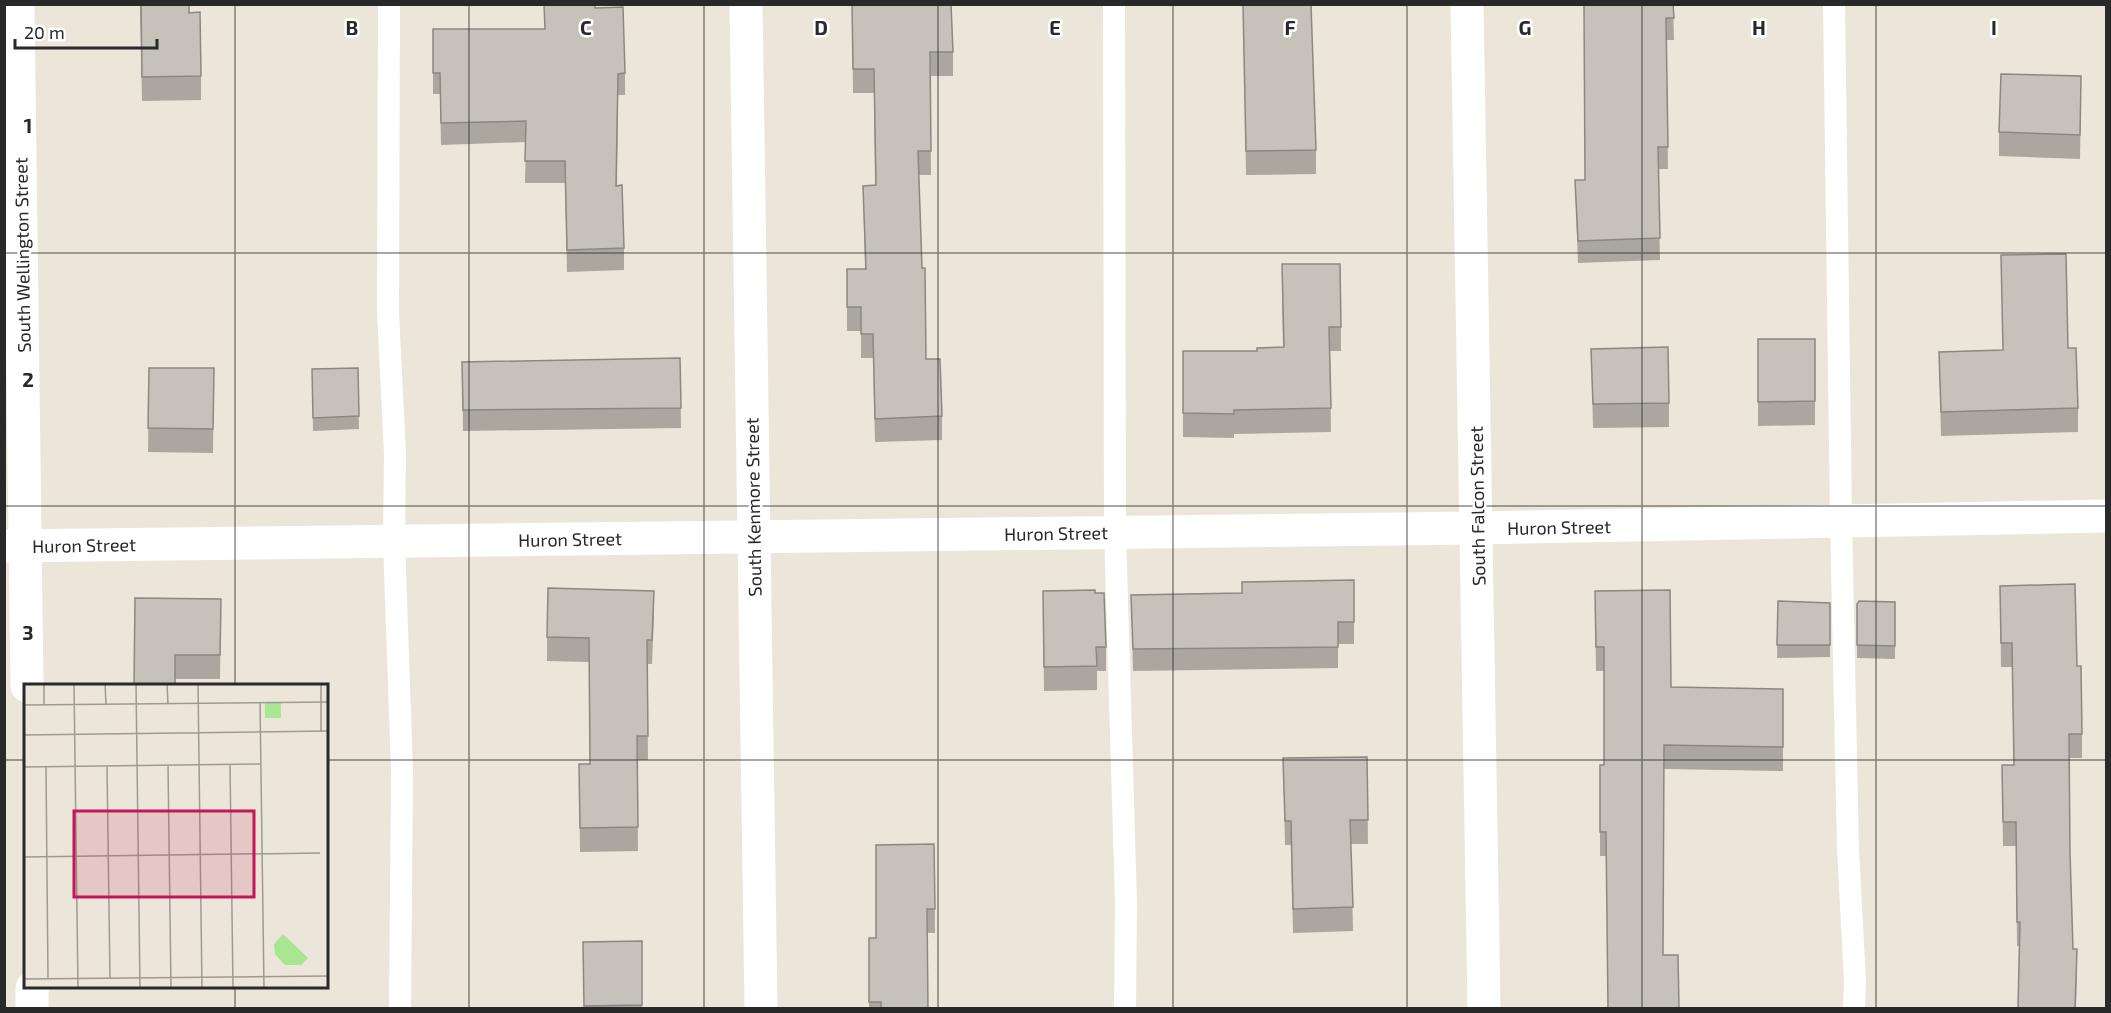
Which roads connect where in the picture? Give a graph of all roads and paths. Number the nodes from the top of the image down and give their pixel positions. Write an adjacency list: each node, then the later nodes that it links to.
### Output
1 (18, 4): 13 (street, South Wellington Street)
2 (389, 4): 12 (lane)
3 (747, 4): 11 (street, South Kenmore Street)
4 (1114, 4): 10 (lane)
5 (1467, 4): 9 (street, South Falcon Street)
6 (1834, 4): 8 (lane)
7 (2106, 516): 8 (street, Huron Street)
8 (1841, 520): 9 (street, Huron Street); 21 (lane)
9 (1478, 528): 10 (street, Huron Street); 20 (street, South Falcon Street)
10 (1115, 532): 11 (street, Huron Street); 19 (lane)
11 (752, 536): 12 (street, Huron Street); 18 (street, South Kenmore Street)
12 (394, 541): 13 (street, Huron Street); 17 (lane)
13 (15, 546): 14 (street, South Wellington Street)
14 (27, 684)
15 (32, 989): 16 (street)
16 (32, 1008)
17 (400, 1008)
18 (761, 1008)
19 (1125, 1008)
20 (1484, 1008)
21 (1854, 1008)

